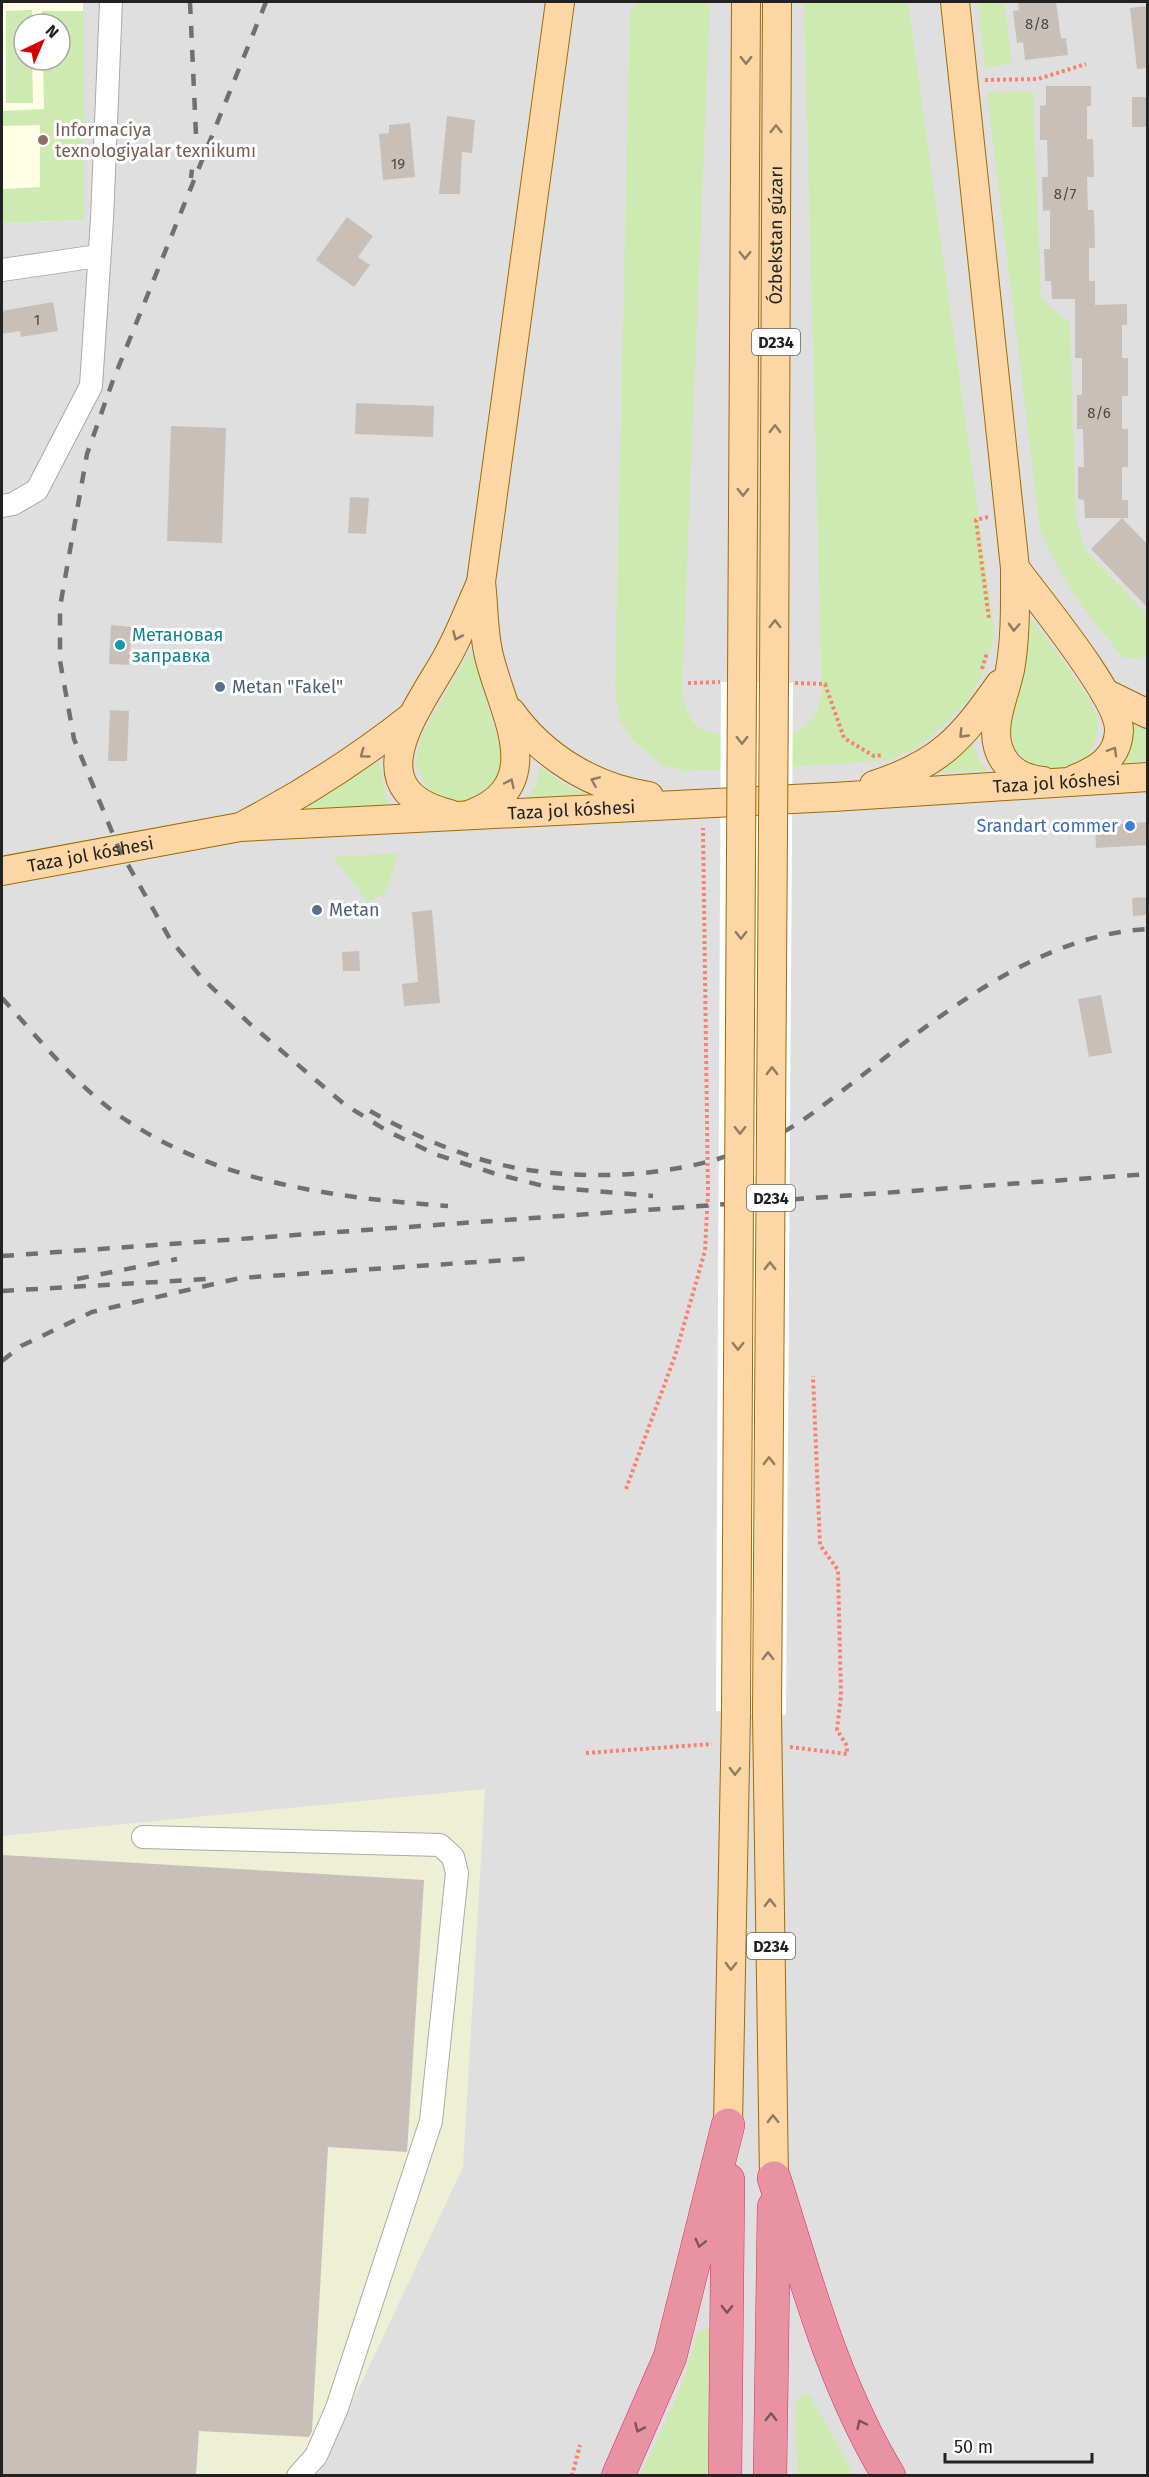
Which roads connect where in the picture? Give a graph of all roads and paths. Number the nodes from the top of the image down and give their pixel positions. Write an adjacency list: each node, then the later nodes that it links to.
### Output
1 (111, 2): 8 (street)
2 (560, 2): 13 (main road)
3 (746, 2): 18 (main road, Ózbekstan gúzarı / D234, one-way to 18)
4 (777, 2): 20 (main road, Ózbekstan gúzarı / D234, one-way to 4)
5 (955, 2): 12 (main road)
6 (1086, 64): 7 (path)
7 (984, 80)
8 (98, 256): 9 (street); 10 (street)
9 (2, 270)
10 (7, 505)
11 (976, 520): 14 (path)
12 (1015, 568): 16 (main road, one-way to 16); 21 (main road)
13 (482, 582): 22 (main road); 24 (main road, one-way to 24)
14 (990, 624)
15 (989, 647): 17 (path)
16 (1010, 670): 27 (main road); 28 (main road, one-way to 28)
17 (979, 677)
18 (733, 682): 19 (path); 39 (main road, D234, one-way to 39, bridge)
19 (688, 683)
20 (783, 683): 25 (path); 40 (main road, D234, one-way to 20, bridge)
21 (1105, 693): 23 (main road); 27 (main road, one-way to 21)
22 (501, 698): 29 (main road, one-way to 22); 30 (main road, one-way to 22)
23 (1148, 714)
24 (410, 718): 30 (main road); 31 (main road, one-way to 31)
25 (885, 755)
26 (1148, 777): 27 (main road, Taza jol kóshesi)
27 (1062, 783): 28 (main road, Taza jol kóshesi)
28 (833, 797): 29 (main road, Taza jol kóshesi)
29 (698, 815): 30 (main road, Taza jol kóshesi); 34 (path)
30 (461, 816): 31 (main road, Taza jol kóshesi)
31 (240, 827): 32 (main road, Taza jol kóshesi)
32 (2, 871)
33 (813, 1376): 36 (path)
34 (626, 1489)
35 (716, 1744): 37 (path)
36 (784, 1746)
37 (586, 1753)
38 (143, 1837): 42 (street)
39 (728, 2125): 44 (highway, one-way to 44); 45 (highway, one-way to 45)
40 (774, 2178): 46 (highway, one-way to 40); 47 (highway, one-way to 40)
41 (580, 2445): 43 (path)
42 (298, 2475)
43 (572, 2475)
44 (618, 2475)
45 (725, 2475)
46 (770, 2475)
47 (889, 2475)

